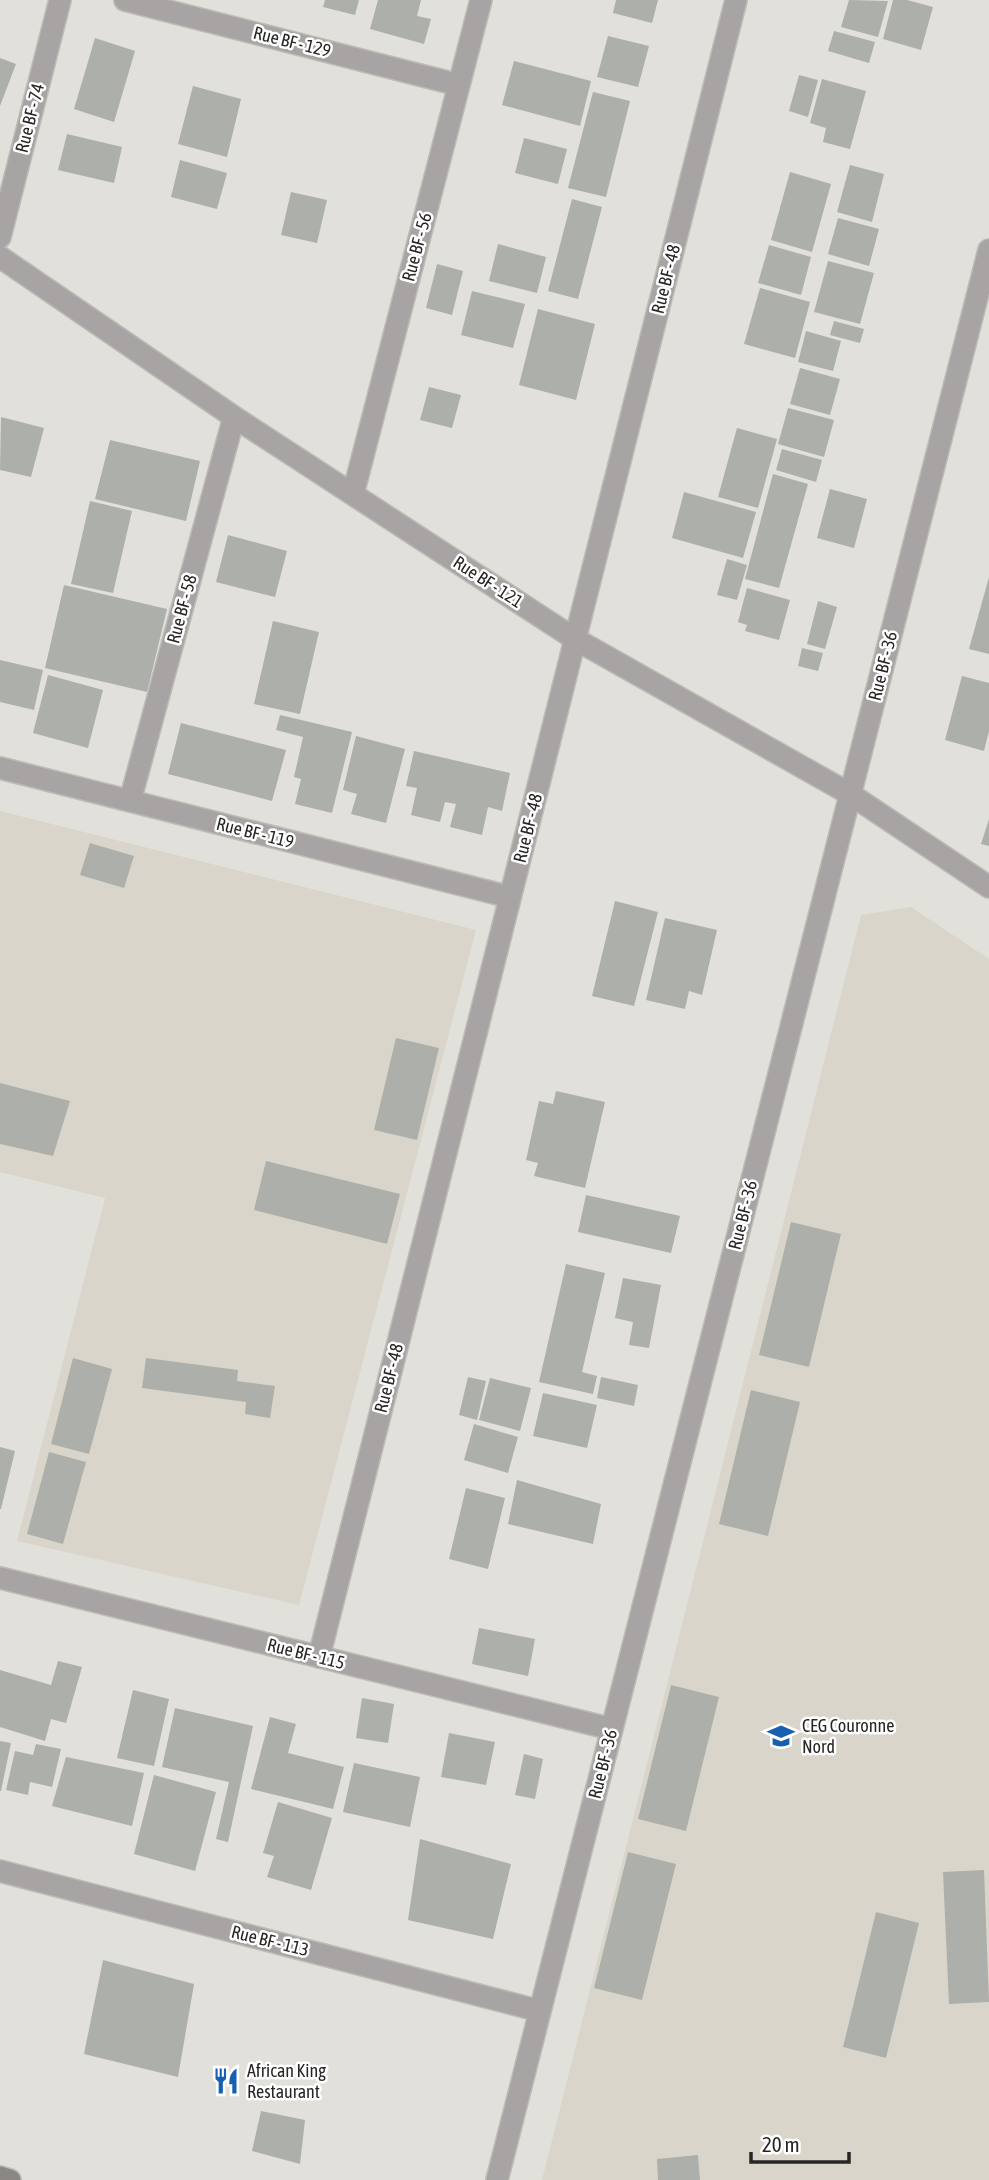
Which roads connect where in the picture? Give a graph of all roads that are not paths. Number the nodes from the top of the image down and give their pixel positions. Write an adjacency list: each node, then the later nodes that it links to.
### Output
1 (60, 0): 6 (street, Rue BF - 74)
2 (125, 0): 5 (street, Rue BF - 129)
3 (481, 0): 5 (street, Rue BF - 56)
4 (736, 0): 11 (street, Rue BF - 48)
5 (459, 85): 10 (street, Rue BF - 56)
6 (0, 237)
7 (989, 250): 13 (street, Rue BF - 36)
8 (0, 257): 9 (street, Rue BF - 121)
9 (234, 417): 10 (street, Rue BF - 121); 14 (street, Rue BF - 58)
10 (353, 494): 11 (street, Rue BF - 121)
11 (575, 639): 13 (street, Rue BF - 121); 16 (street, Rue BF - 48)
12 (0, 768): 14 (street, Rue BF - 119)
13 (850, 794): 15 (street, Rue BF - 121); 19 (street, Rue BF - 36)
14 (130, 801): 16 (street, Rue BF - 119)
15 (989, 887)
16 (510, 897): 18 (street, Rue BF - 48)
17 (0, 1578): 18 (street, Rue BF - 115)
18 (319, 1657): 19 (street, Rue BF - 115)
19 (612, 1729): 21 (street, Rue BF - 36)
20 (0, 1871): 21 (street, Rue BF - 113)
21 (540, 2011): 24 (street, Rue BF - 36)
22 (0, 2177): 23 (main road)
23 (10, 2180)
24 (497, 2180)

